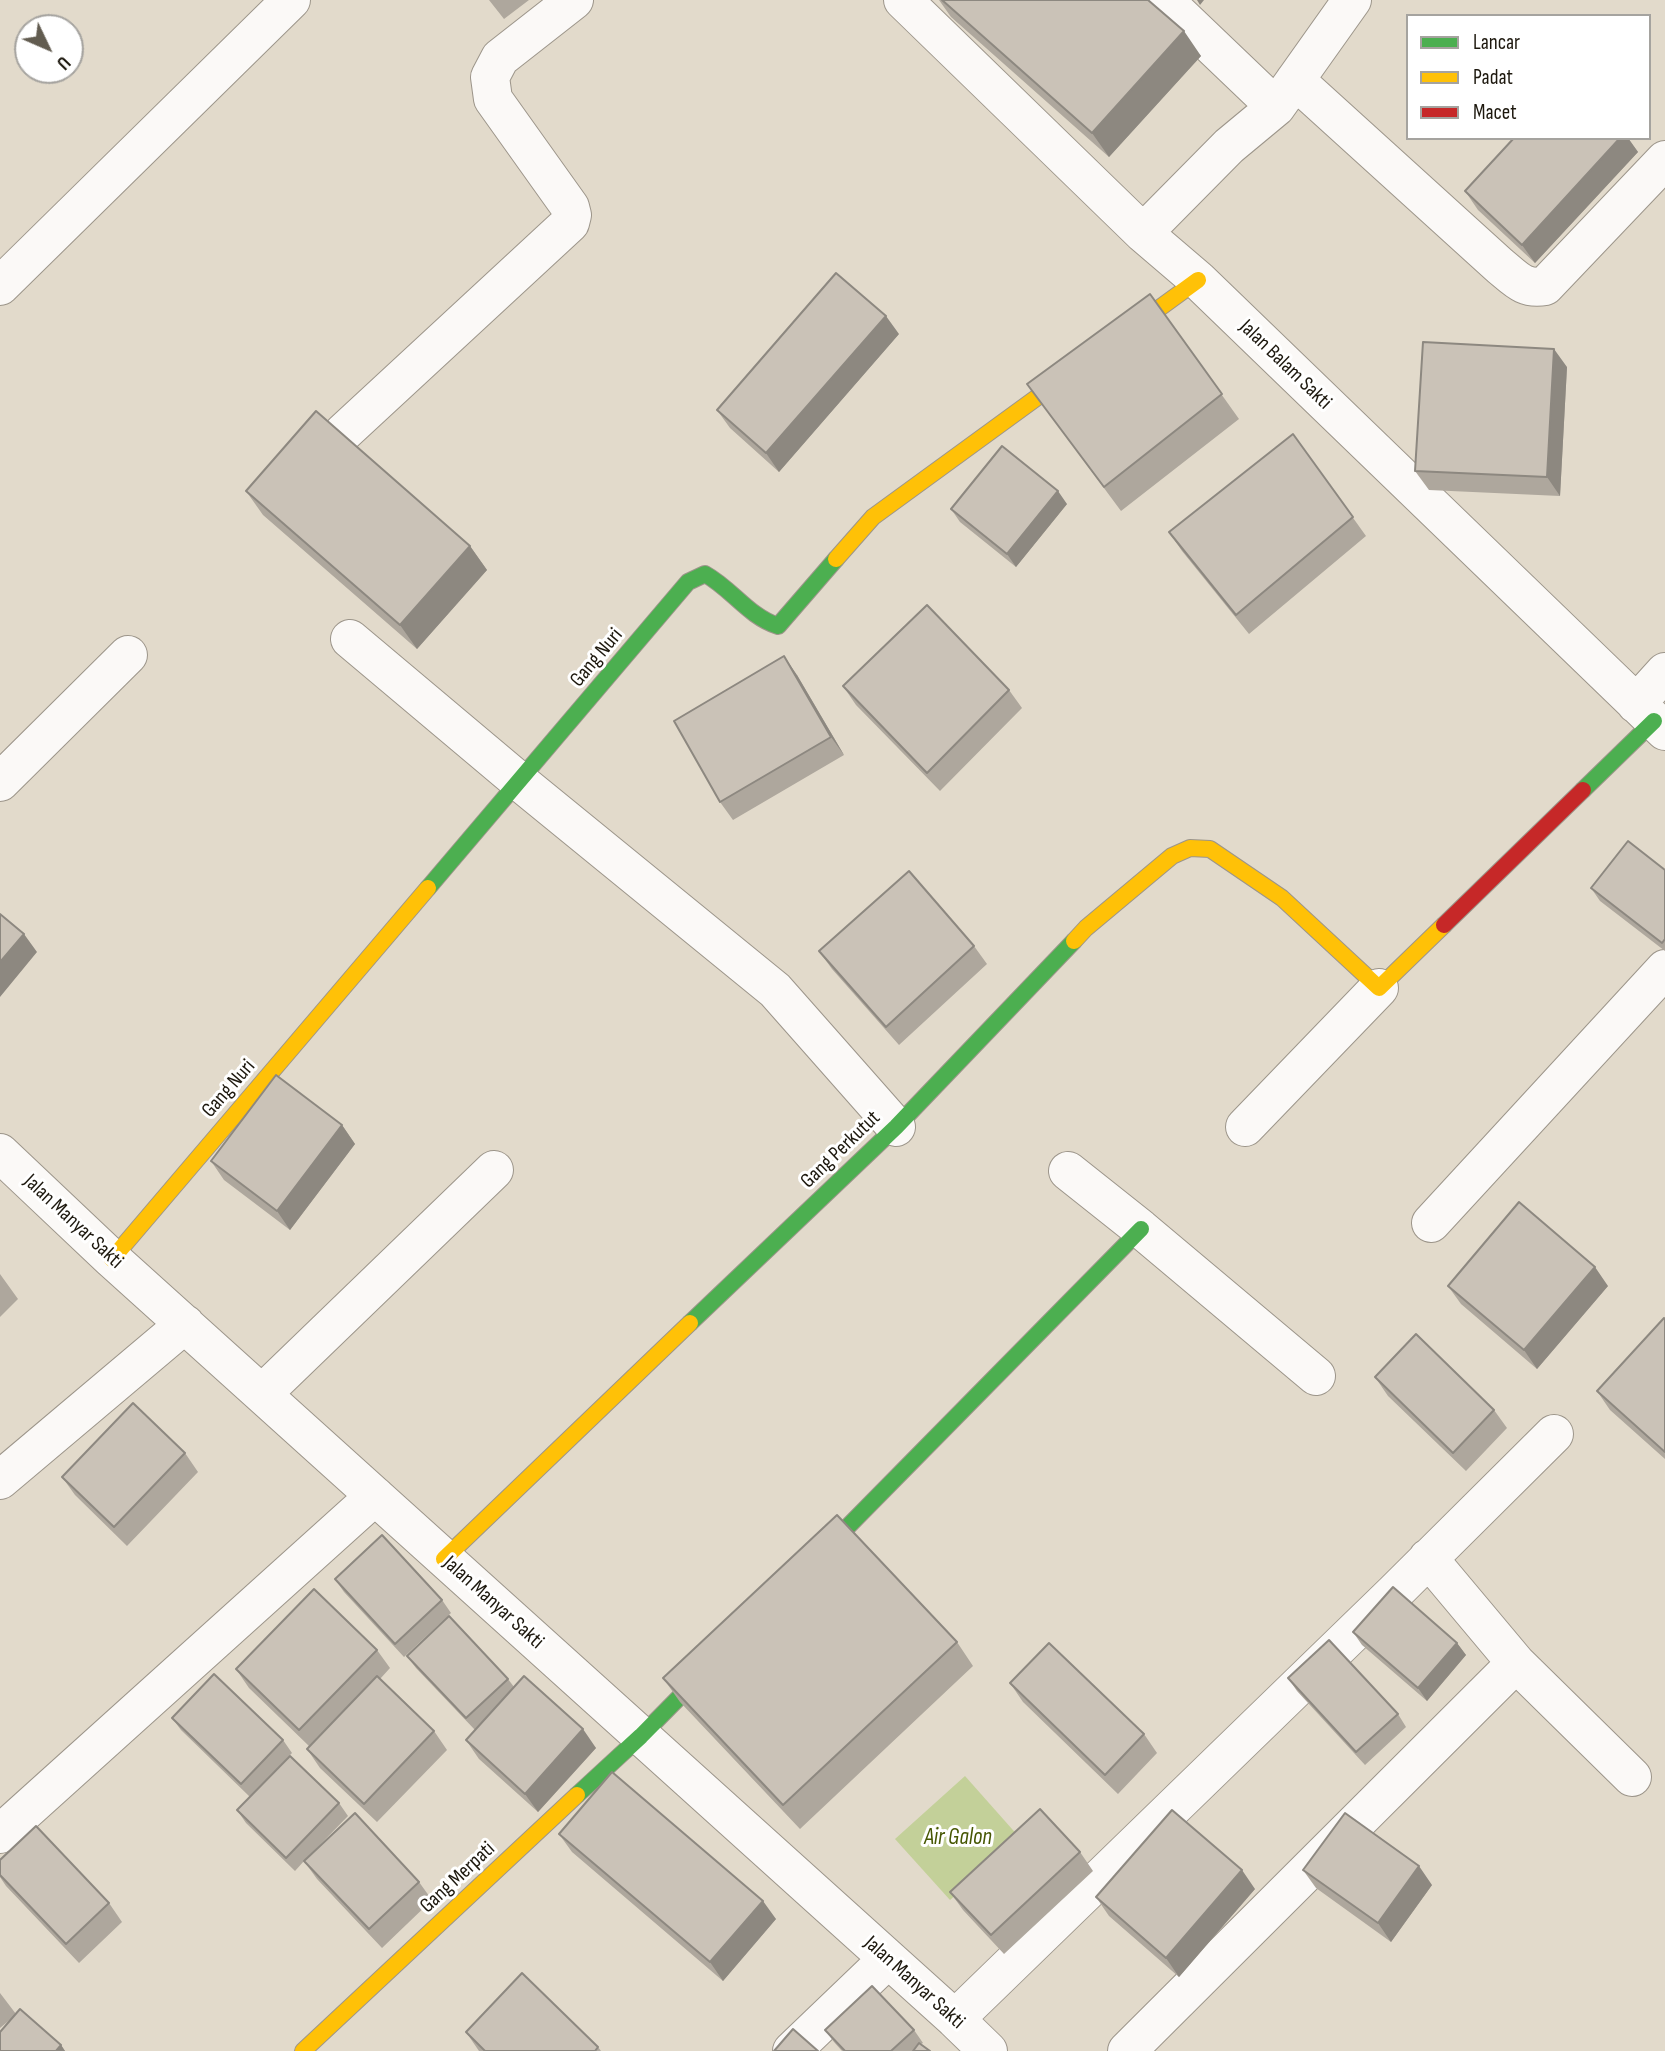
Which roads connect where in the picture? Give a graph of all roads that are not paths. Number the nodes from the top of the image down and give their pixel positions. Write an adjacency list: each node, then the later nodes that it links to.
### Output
1 (291, 0): 10 (street)
2 (574, 0): 11 (street)
3 (903, 0): 8 (street, Jalan Balam Sakti)
4 (1164, 0): 6 (street)
5 (1352, 0): 6 (street)
6 (1286, 94): 7 (street); 8 (street)
7 (1665, 160)
8 (1143, 233): 9 (street, Jalan Balam Sakti)
9 (1198, 280): 15 (street, Jalan Balam Sakti); 17 (street, Gang Nuri)
10 (0, 286)
11 (343, 433)
12 (350, 639): 17 (street)
13 (128, 654): 16 (street)
14 (1665, 672): 15 (street)
15 (1652, 719): 19 (street)
16 (0, 782)
17 (520, 782): 20 (street); 27 (street, Gang Nuri)
18 (1665, 969): 25 (street)
19 (1379, 988): 20 (street, Gang Perkutut); 21 (street)
20 (896, 1127): 35 (street, Gang Perkutut)
21 (1245, 1127)
22 (0, 1153): 27 (street, Jalan Manyar Sakti)
23 (494, 1170): 30 (street)
24 (1068, 1171): 26 (street)
25 (1431, 1223)
26 (1141, 1229): 29 (street); 36 (street)
27 (112, 1259): 28 (street, Jalan Manyar Sakti)
28 (185, 1324): 30 (street, Jalan Manyar Sakti); 32 (street)
29 (1316, 1376)
30 (263, 1393): 33 (street, Jalan Manyar Sakti)
31 (1554, 1434): 34 (street)
32 (0, 1480)
33 (375, 1496): 35 (street, Jalan Manyar Sakti); 41 (street)
34 (1428, 1558): 38 (street); 43 (street)
35 (444, 1559): 39 (street, Jalan Manyar Sakti)
36 (798, 1577)
37 (729, 1647): 39 (street, Gang Merpati)
38 (1516, 1663): 40 (street); 47 (street)
39 (641, 1736): 42 (street, Jalan Manyar Sakti); 44 (street, Gang Merpati)
40 (1632, 1777)
41 (0, 1834)
42 (888, 1959): 43 (street, Jalan Manyar Sakti); 45 (street)
43 (956, 2019): 46 (street, Jalan Manyar Sakti)
44 (303, 2051)
45 (792, 2051)
46 (988, 2051)
47 (1127, 2051)

